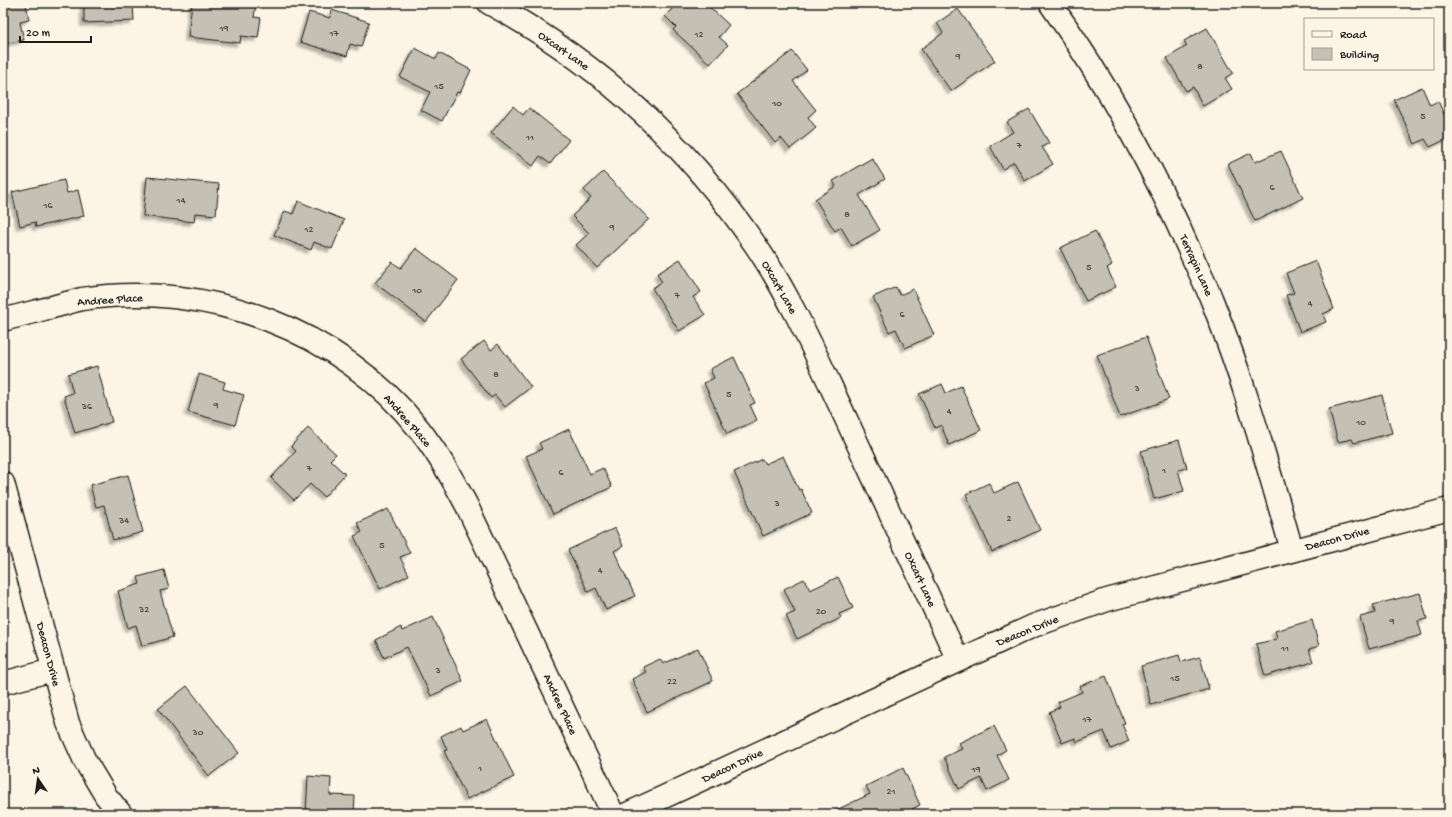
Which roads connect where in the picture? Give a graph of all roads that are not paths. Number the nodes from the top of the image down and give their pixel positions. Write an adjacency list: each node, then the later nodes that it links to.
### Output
1 (489, 3): 7 (street, Oxcart Lane)
2 (1050, 3): 6 (street, Terrapin Lane)
3 (3, 320): 11 (street, Andree Place)
4 (3, 483): 8 (street, Deacon Drive)
5 (1449, 509): 6 (street, Deacon Drive)
6 (1292, 550): 7 (street, Deacon Drive)
7 (958, 660): 12 (street, Deacon Drive)
8 (53, 670): 9 (street); 10 (street, Deacon Drive)
9 (3, 683)
10 (121, 814)
11 (613, 814)
12 (627, 814)

